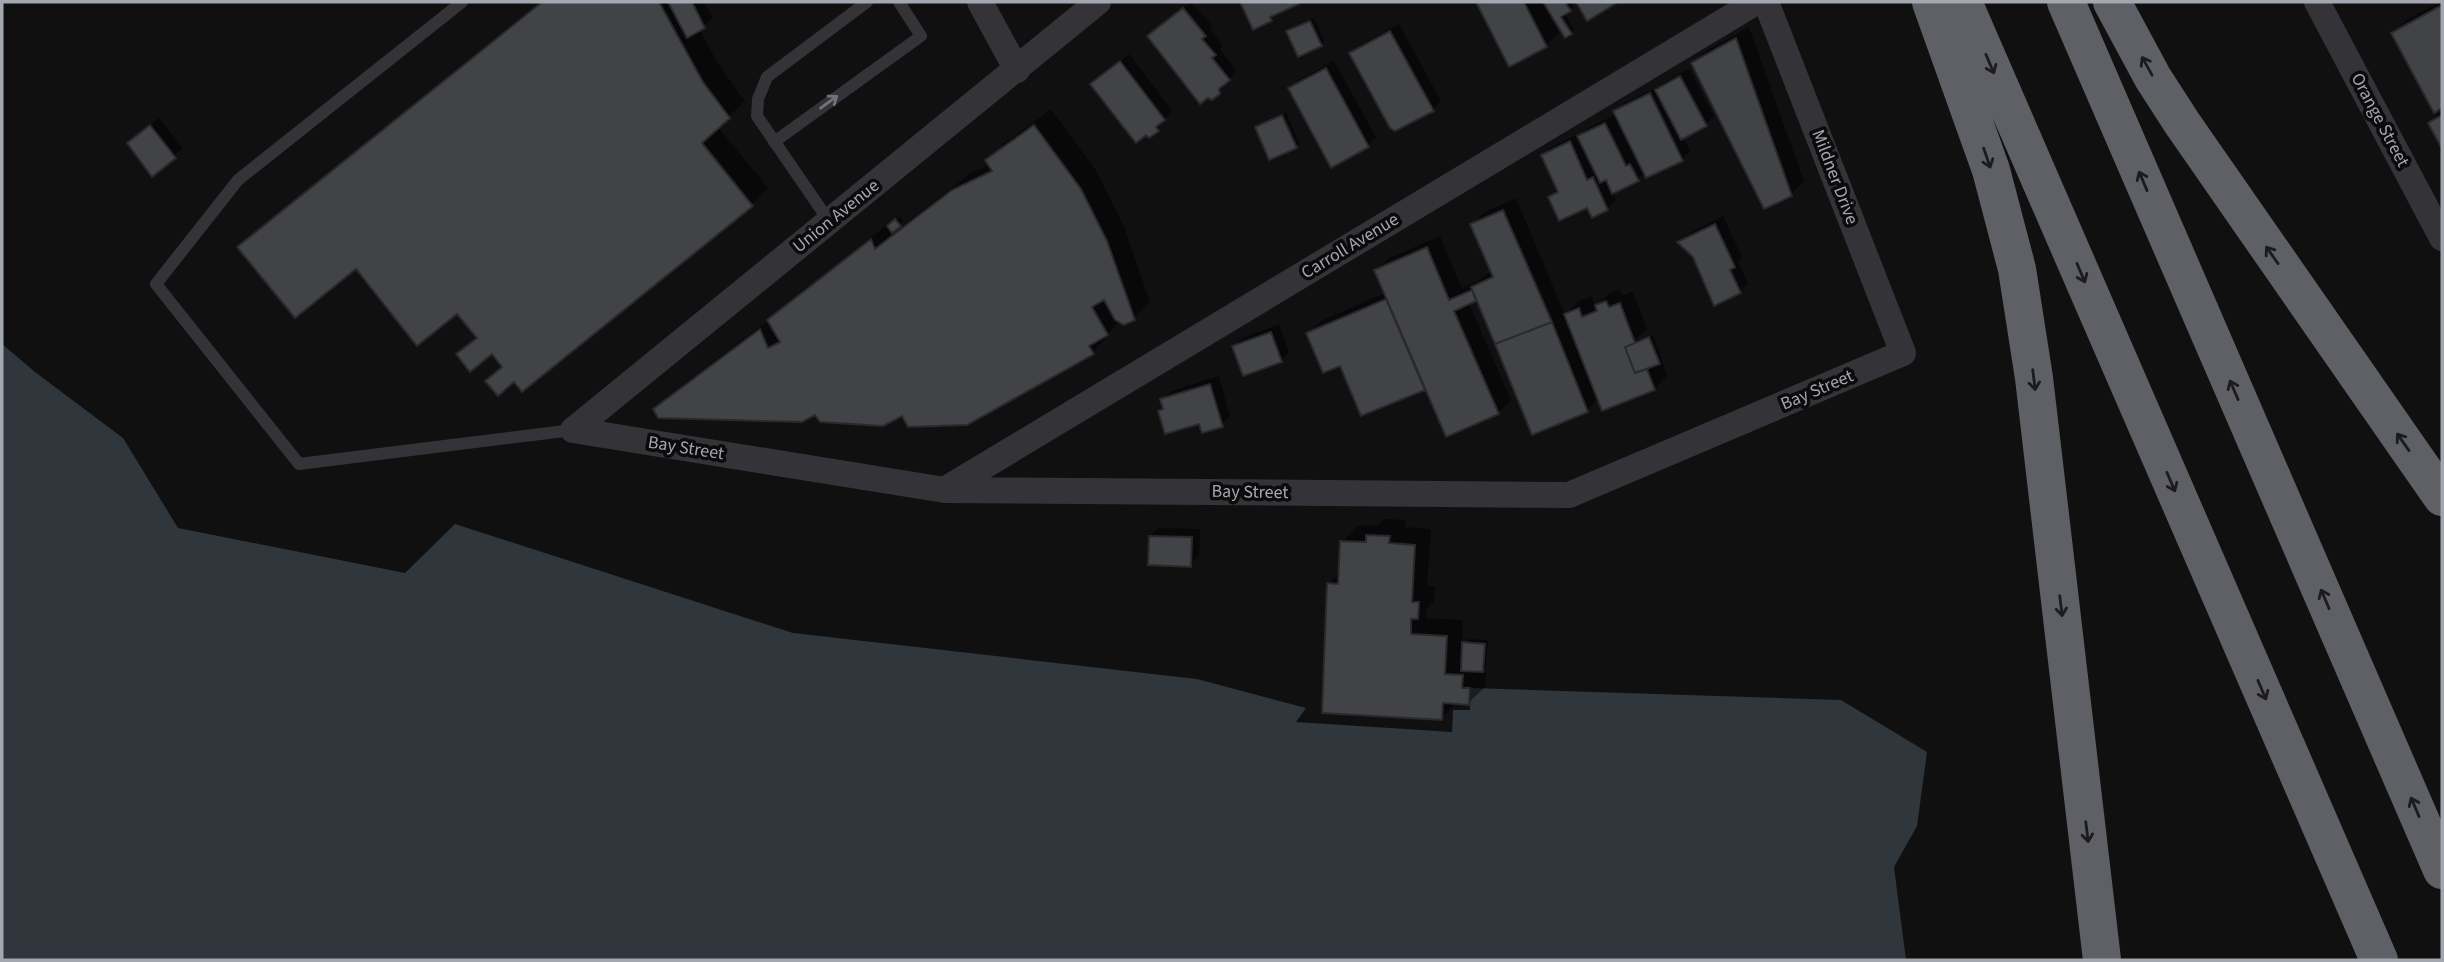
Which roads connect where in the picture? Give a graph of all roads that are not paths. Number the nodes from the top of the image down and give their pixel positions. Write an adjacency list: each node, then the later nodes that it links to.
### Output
1 (462, 2): 18 (lane)
2 (867, 2): 14 (lane)
3 (899, 2): 14 (lane, one-way to 3)
4 (979, 2): 13 (street)
5 (1098, 2): 13 (street, Union Avenue)
6 (1756, 2): 19 (street, Carroll Avenue)
7 (1766, 2): 17 (street, Mildner Drive)
8 (1930, 2): 22 (highway, one-way to 22)
9 (1963, 2): 23 (highway, one-way to 23)
10 (2066, 2): 21 (highway, one-way to 10)
11 (2112, 2): 20 (highway, one-way to 11)
12 (2317, 2): 16 (street, Orange Street)
13 (1017, 70): 15 (street, Union Avenue)
14 (774, 142): 15 (lane)
15 (829, 221): 18 (street, Union Avenue)
16 (2442, 238)
17 (1903, 353): 19 (street, Bay Street)
18 (573, 430): 19 (street, Bay Street)
19 (945, 490)
20 (2442, 497)
21 (2442, 870)
22 (2102, 960)
23 (2379, 960)

